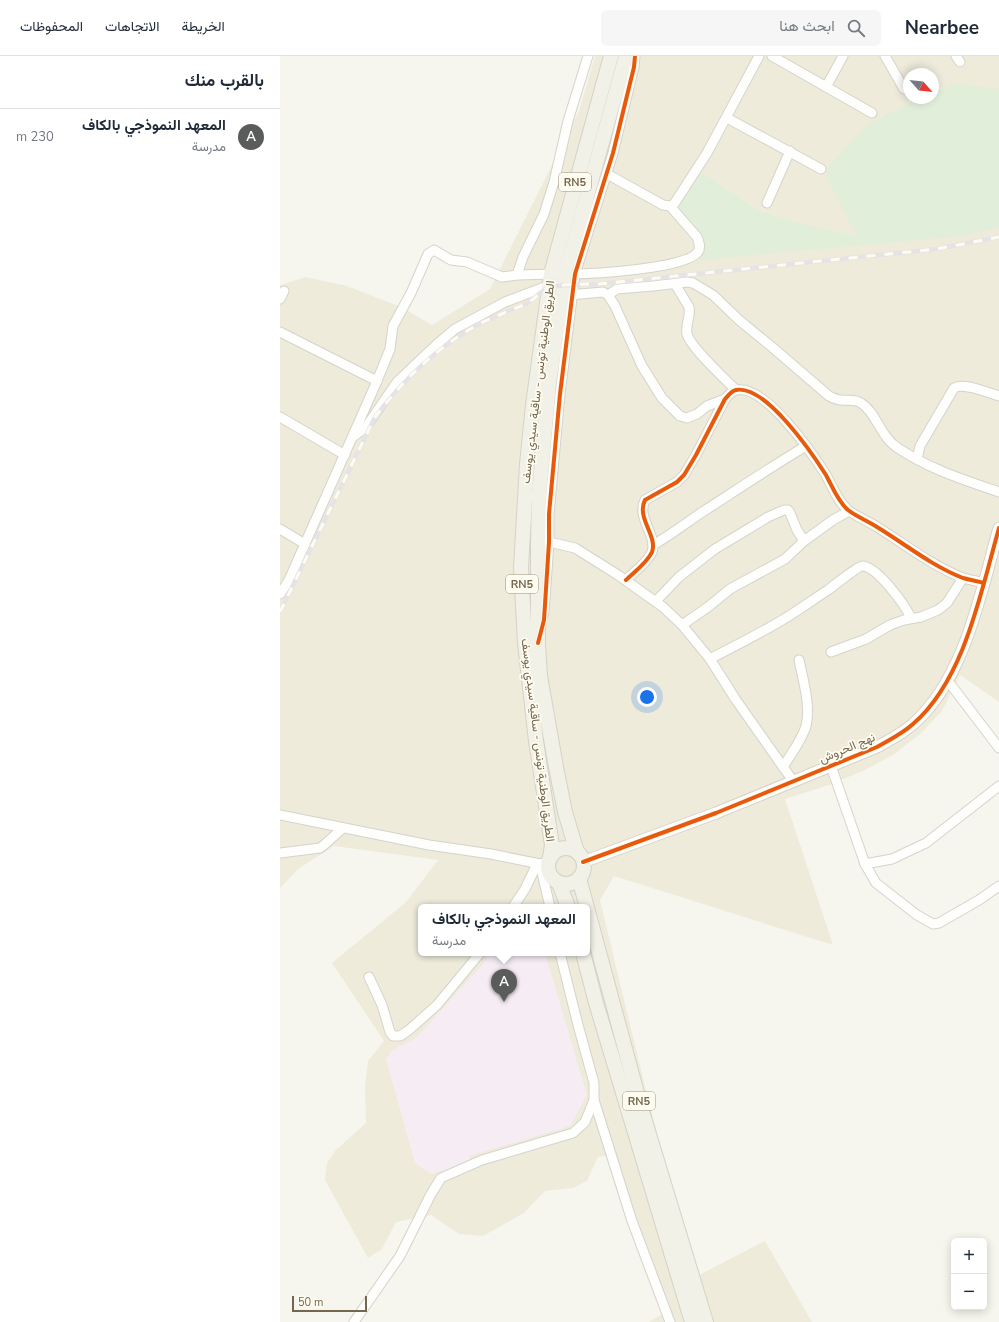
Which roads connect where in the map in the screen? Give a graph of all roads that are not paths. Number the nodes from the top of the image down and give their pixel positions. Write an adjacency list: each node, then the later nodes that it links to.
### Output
1 (588, 56): 19 (street)
2 (610, 56): 21 (main road, الطريق الوطنية تونس - ساقية سيدي يوسف / RN5)
3 (626, 56): 18 (main road, الطريق الوطنية تونس - ساقية سيدي يوسف / RN5)
4 (635, 56): 15 (street)
5 (760, 56): 12 (street)
6 (772, 56): 10 (street)
7 (843, 56): 10 (street)
8 (885, 56): 9 (street)
9 (903, 87)
10 (826, 88): 11 (street)
11 (872, 114)
12 (727, 118): 13 (street); 17 (street)
13 (790, 151): 14 (street); 16 (street)
14 (821, 169)
15 (607, 174): 17 (street); 18 (street)
16 (767, 203)
17 (670, 206): 18 (street)
18 (570, 274): 21 (main road, الطريق الوطنية تونس - ساقية سيدي يوسف / RN5); 21 (street)
19 (517, 275): 21 (street); 24 (street)
20 (675, 284): 22 (street); 25 (street); 32 (street)
21 (557, 289): 22 (street); 29 (street); 37 (street); 48 (main road, الطريق الوطنية تونس - ساقية سيدي يوسف / RN5); 62 (main road, الطريق الوطنية تونس - ساقية سيدي يوسف / RN5)
22 (608, 295): 27 (street)
23 (280, 332): 24 (street)
24 (377, 381): 29 (street)
25 (736, 390): 27 (street); 30 (street)
26 (999, 396): 32 (street)
27 (725, 399): 40 (street)
28 (280, 417): 31 (street)
29 (352, 437): 31 (street)
30 (806, 446): 34 (street); 40 (street)
31 (344, 454): 39 (street)
32 (916, 459): 33 (street)
33 (999, 492)
34 (849, 511): 38 (street); 41 (street)
35 (999, 528): 43 (street, نهج الحروش)
36 (280, 529): 39 (street)
37 (549, 542): 42 (street); 48 (street)
38 (804, 542): 45 (street); 47 (street)
39 (305, 544): 44 (street)
40 (653, 545): 42 (street)
41 (963, 578): 43 (street); 46 (street)
42 (626, 580): 45 (street)
43 (984, 583): 52 (street, نهج الحروش)
44 (280, 594)
45 (656, 601): 47 (street)
46 (912, 618): 49 (street); 50 (street)
47 (682, 625): 50 (street)
48 (538, 643): 61 (main road, الطريق الوطنية تونس - ساقية سيدي يوسف / RN5)
49 (831, 652)
50 (710, 660): 55 (street)
51 (799, 660): 55 (street)
52 (948, 680): 53 (street); 54 (street, نهج الحروش)
53 (999, 748)
54 (831, 766): 56 (street, نهج الحروش); 63 (street)
55 (783, 767): 56 (street)
56 (793, 781): 61 (street, نهج الحروش)
57 (999, 786): 63 (street)
58 (280, 816): 59 (street)
59 (343, 828): 60 (street); 62 (street)
60 (280, 853)
61 (580, 857): 62 (main road); 64 (main road, RN5)
62 (544, 862): 65 (main road, RN5); 67 (street); 68 (street)
63 (865, 864): 66 (street)
64 (579, 878): 65 (main road); 70 (main road, RN5)
65 (559, 883): 69 (main road, RN5)
66 (999, 886)
67 (516, 904)
68 (550, 904)
69 (567, 904)
70 (586, 904)
71 (590, 919): 80 (main road, RN5)
72 (477, 956): 75 (street)
73 (561, 956): 76 (street)
74 (584, 956): 79 (main road, RN5)
75 (369, 976)
76 (594, 1100): 77 (street); 78 (street)
77 (354, 1322)
78 (670, 1322)
79 (692, 1322)
80 (706, 1322)

